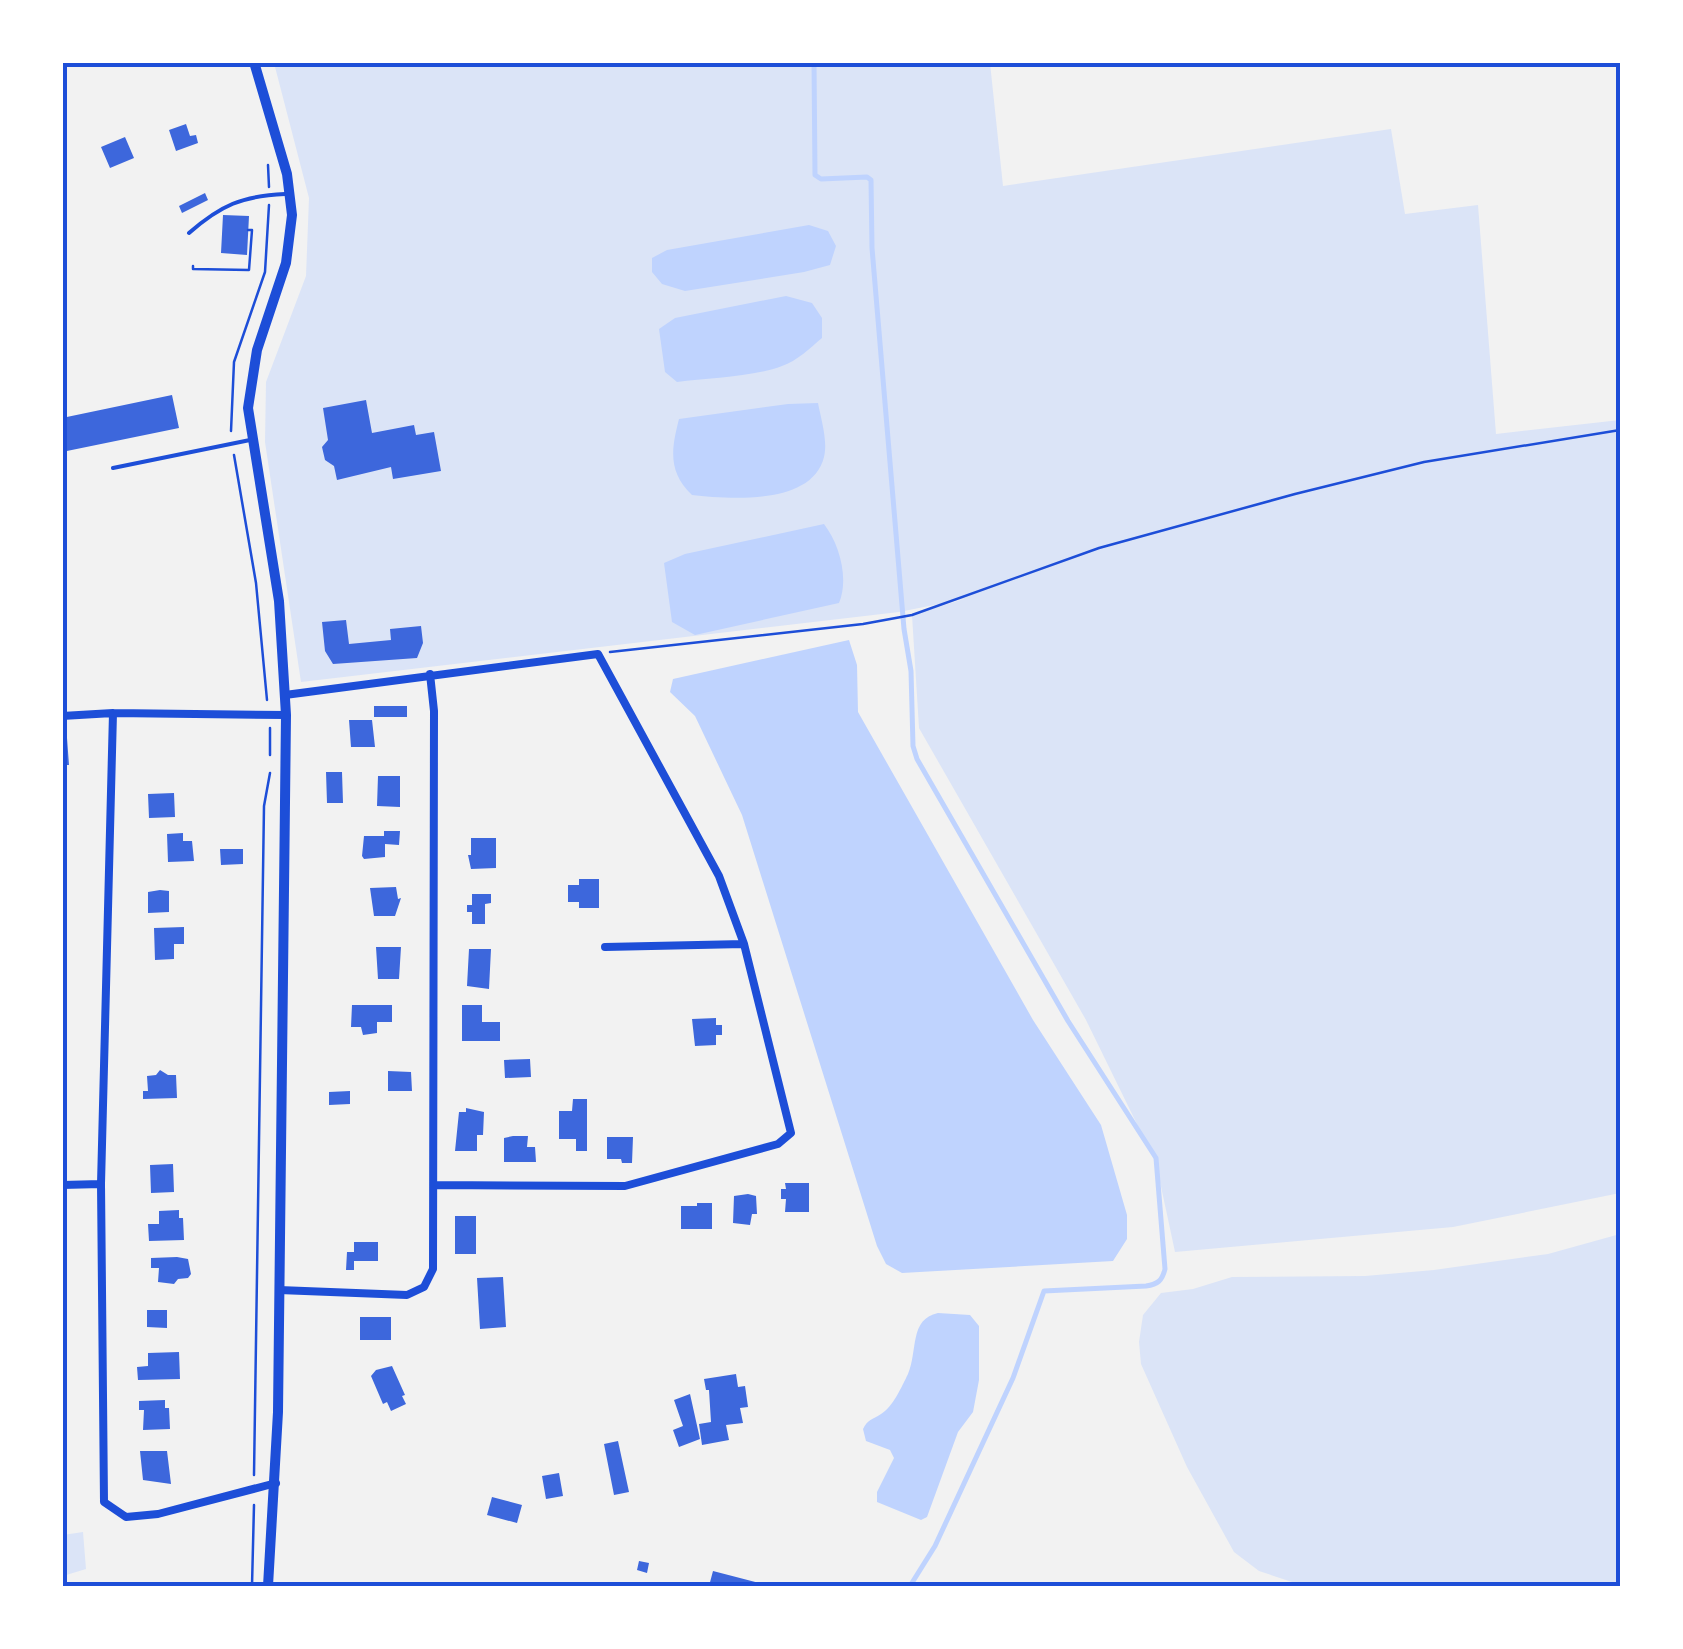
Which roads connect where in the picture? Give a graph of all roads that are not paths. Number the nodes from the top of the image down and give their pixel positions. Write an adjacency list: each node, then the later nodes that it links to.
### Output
1 (254, 62): 2 (street)
2 (290, 194): 3 (lane); 4 (street)
3 (189, 232)
4 (251, 440): 5 (lane); 7 (street)
5 (113, 468)
6 (430, 674): 7 (street); 11 (street); 15 (street)
7 (285, 695): 10 (street)
8 (113, 713): 9 (street); 10 (street); 14 (street)
9 (62, 716)
10 (286, 716): 16 (street)
11 (744, 944): 12 (street); 15 (street)
12 (605, 947)
13 (62, 1184): 14 (street)
14 (101, 1184): 17 (street)
15 (434, 1185): 16 (street)
16 (280, 1290): 17 (street)
17 (276, 1483): 18 (street)
18 (268, 1586)

